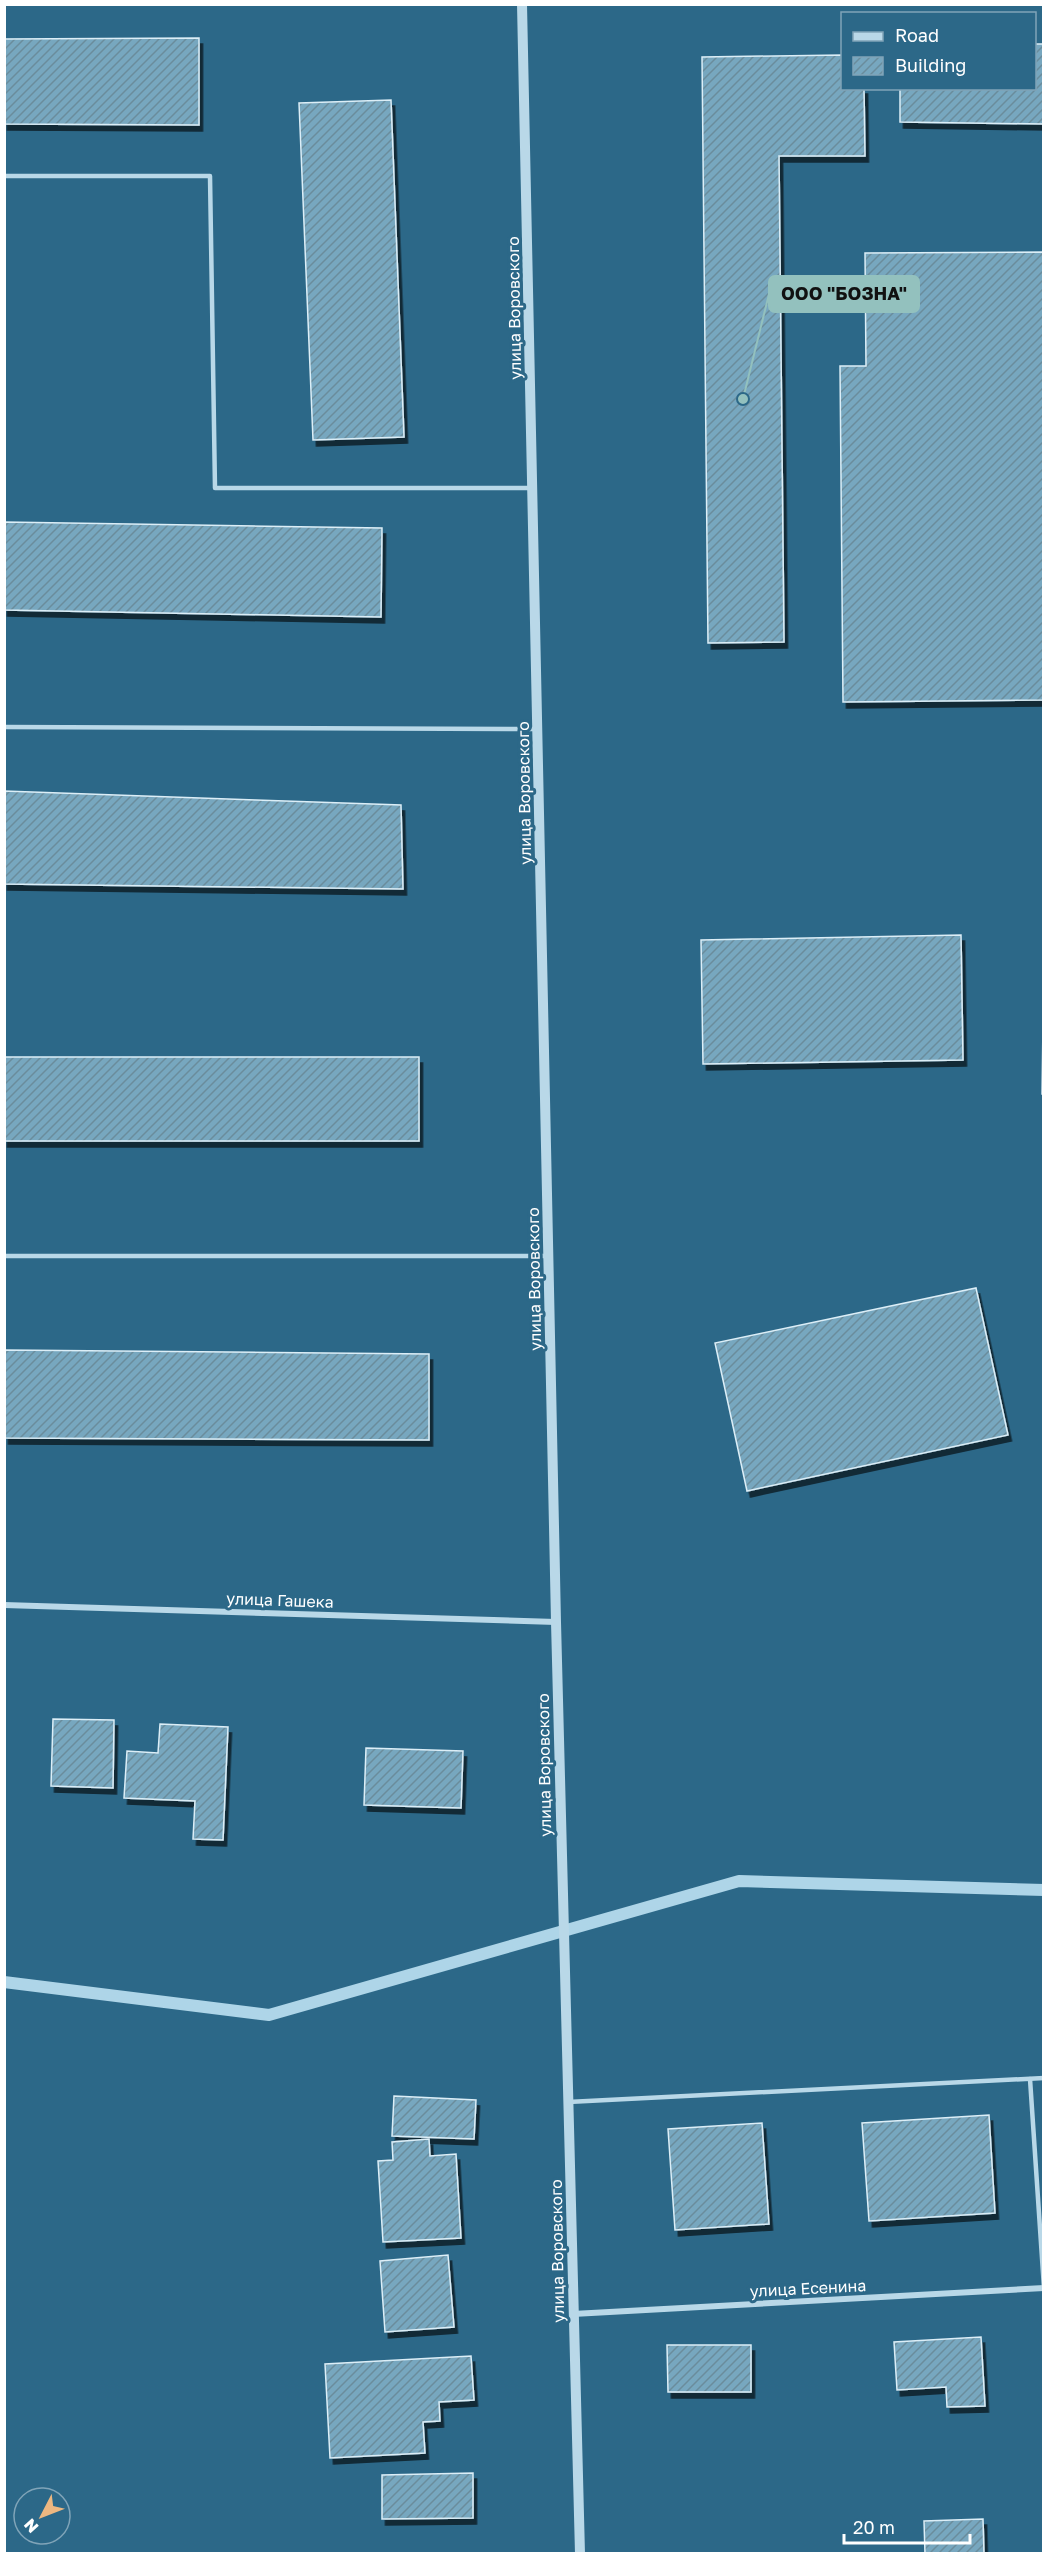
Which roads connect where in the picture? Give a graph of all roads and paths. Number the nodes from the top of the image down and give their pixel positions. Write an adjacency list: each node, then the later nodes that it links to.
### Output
1 (522, 4): 3 (street, улица Воровского)
2 (4, 176): 3 (lane)
3 (532, 488): 5 (street, улица Воровского)
4 (4, 727): 5 (lane)
5 (537, 729): 7 (street, улица Воровского)
6 (4, 1256): 7 (lane)
7 (548, 1256): 9 (street, улица Воровского)
8 (4, 1605): 9 (street, улица Гашека)
9 (556, 1622): 12 (street, улица Воровского)
10 (1030, 2079): 11 (lane); 12 (lane); 13 (lane)
11 (1044, 2079)
12 (568, 2102): 14 (street, улица Воровского)
13 (1044, 2288): 14 (street, улица Есенина)
14 (573, 2314): 15 (street, улица Воровского)
15 (580, 2553)

